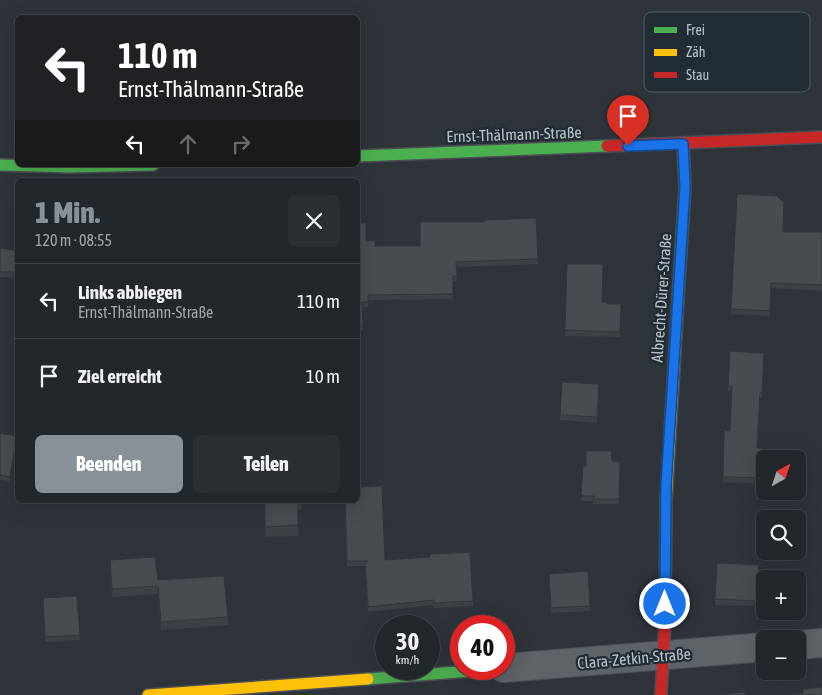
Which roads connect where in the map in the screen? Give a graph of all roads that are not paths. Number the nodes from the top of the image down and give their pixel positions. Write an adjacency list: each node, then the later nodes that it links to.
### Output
1 (822, 137): 2 (street, Ernst-Thälmann-Straße)
2 (683, 144): 3 (street, Ernst-Thälmann-Straße); 9 (street, Albrecht-Dürer-Straße)
3 (360, 156)
4 (0, 165): 5 (street)
5 (15, 165)
6 (822, 643): 7 (street)
7 (806, 644)
8 (756, 649): 9 (street, Clara-Zetkin-Straße)
9 (663, 656): 10 (street, Clara-Zetkin-Straße); 14 (street, Albrecht-Dürer-Straße)
10 (515, 667)
11 (450, 673): 12 (street)
12 (245, 692): 13 (street)
13 (148, 695)
14 (661, 695)

